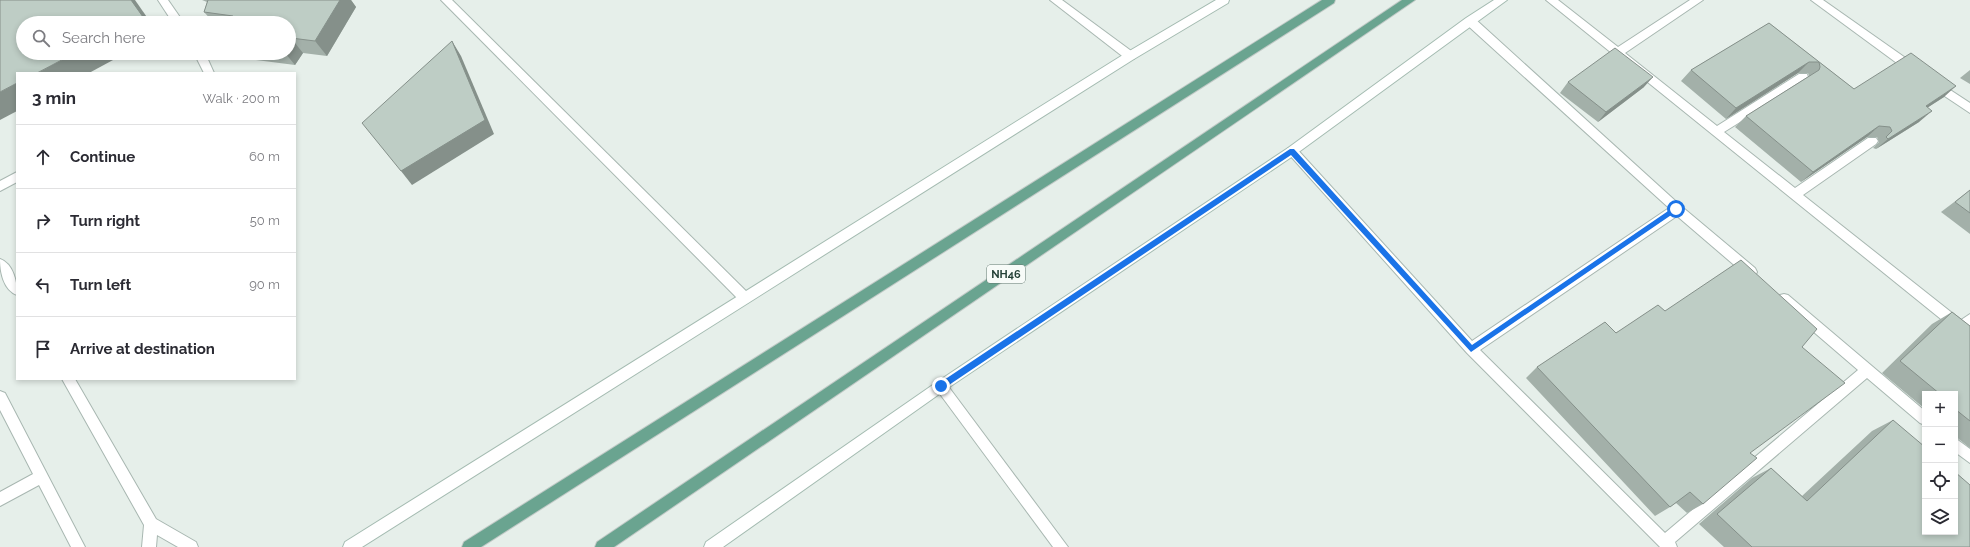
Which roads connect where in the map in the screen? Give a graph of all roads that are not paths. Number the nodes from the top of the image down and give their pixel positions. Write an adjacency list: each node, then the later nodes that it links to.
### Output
1 (163, 0): 11 (street)
2 (446, 0): 30 (street)
3 (1055, 0): 14 (street)
4 (1224, 0): 14 (street)
5 (1330, 0): 49 (main road)
6 (1410, 0): 50 (main road, NH46)
7 (1502, 0): 12 (street)
8 (1551, 0): 13 (street)
9 (1698, 0): 13 (street)
10 (1816, 0): 18 (street)
11 (174, 16)
12 (1470, 21): 21 (street); 25 (street)
13 (1618, 53): 19 (street)
14 (1130, 56): 30 (street)
15 (204, 60): 16 (street)
16 (209, 72)
17 (1803, 77): 19 (street)
18 (1970, 109)
19 (1716, 132): 24 (street)
20 (1872, 141): 24 (street)
21 (1292, 151): 33 (street); 36 (street)
22 (16, 178): 23 (street)
23 (0, 186)
24 (1794, 195): 32 (street)
25 (1676, 209): 27 (street); 33 (street)
26 (0, 264): 28 (street)
27 (1760, 279)
28 (16, 288)
29 (1778, 294): 34 (street)
30 (745, 298): 48 (street)
31 (1970, 319): 32 (street)
32 (1965, 332)
33 (1471, 349): 44 (street)
34 (1867, 370): 38 (street); 44 (street)
35 (69, 380): 43 (street)
36 (941, 386): 51 (street); 52 (street)
37 (0, 398): 41 (street)
38 (1922, 416)
39 (1958, 447): 40 (street)
40 (1970, 457)
41 (40, 476): 42 (street); 45 (street)
42 (0, 499)
43 (151, 524): 46 (street); 47 (street)
44 (1668, 544)
45 (78, 547)
46 (149, 547)
47 (191, 547)
48 (350, 547)
49 (469, 547)
50 (602, 547)
51 (711, 547)
52 (1061, 547)

